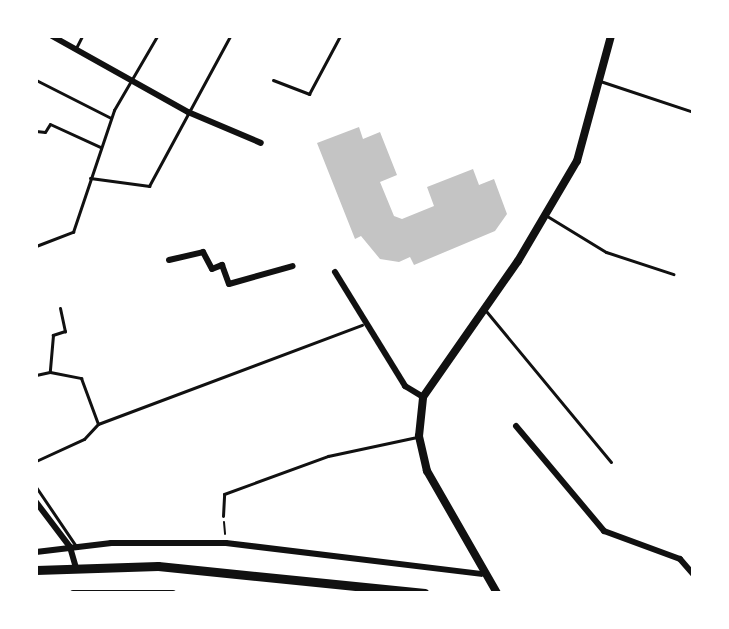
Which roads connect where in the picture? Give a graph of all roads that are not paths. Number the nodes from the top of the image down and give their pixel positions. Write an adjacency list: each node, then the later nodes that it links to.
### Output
1 (52, 36): 7 (street)
2 (82, 36): 7 (lane)
3 (157, 36): 9 (lane)
4 (230, 36): 12 (lane)
5 (340, 36): 10 (lane)
6 (610, 36): 11 (main road)
7 (75, 49): 9 (street)
8 (36, 80): 14 (lane)
9 (133, 80): 12 (street); 14 (lane)
10 (273, 80)
11 (599, 81): 13 (lane); 19 (main road)
12 (188, 112): 16 (street); 18 (lane)
13 (693, 112)
14 (111, 118): 17 (lane)
15 (36, 131): 17 (lane)
16 (261, 143)
17 (100, 147): 18 (lane)
18 (90, 178): 20 (lane)
19 (547, 216): 24 (lane); 26 (main road)
20 (36, 246)
21 (169, 260): 22 (street)
22 (293, 266)
23 (334, 272): 27 (street)
24 (674, 274)
25 (60, 308): 28 (lane)
26 (484, 309): 30 (main road); 35 (lane)
27 (362, 325): 30 (street); 31 (lane)
28 (50, 372): 29 (lane); 31 (lane)
29 (36, 375)
30 (423, 397): 33 (main road)
31 (98, 424): 34 (lane)
32 (516, 426): 44 (street)
33 (419, 436): 38 (lane); 43 (main road)
34 (36, 461)
35 (611, 462)
36 (36, 487): 39 (lane)
37 (36, 502): 39 (street)
38 (223, 516)
39 (73, 547): 40 (street); 41 (street); 43 (street)
40 (36, 552)
41 (76, 568): 42 (main road); 47 (main road)
42 (36, 570)
43 (481, 574): 48 (main road)
44 (693, 574)
45 (73, 593): 46 (street)
46 (173, 593)
47 (425, 593)
48 (496, 593)

